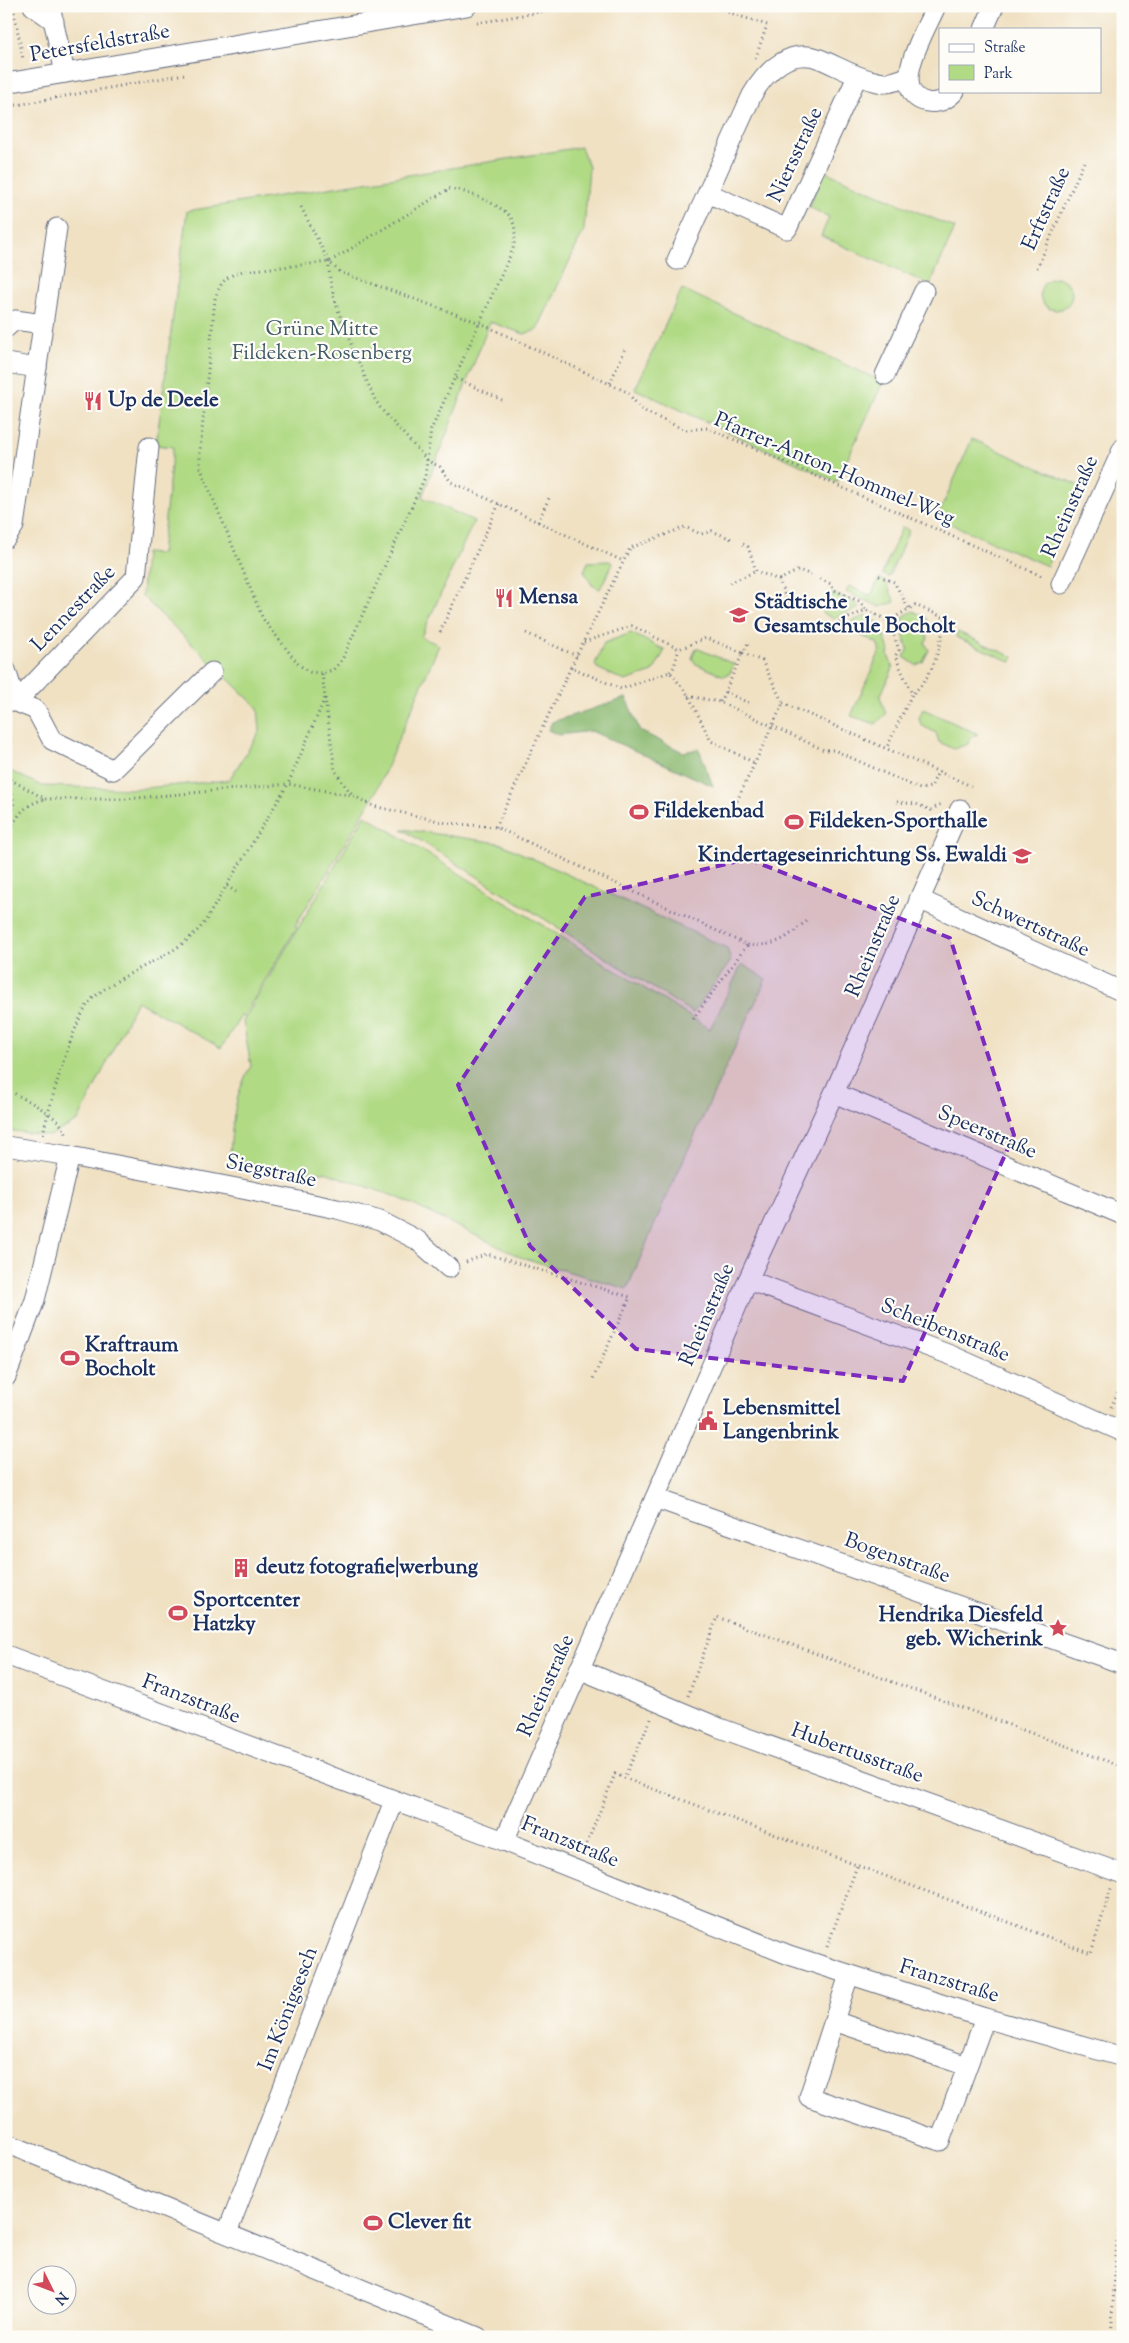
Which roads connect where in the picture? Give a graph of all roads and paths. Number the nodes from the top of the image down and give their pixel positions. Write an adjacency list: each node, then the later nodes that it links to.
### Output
1 (12, 6): 9 (path)
2 (33, 6): 7 (street)
3 (465, 6): 10 (street, Petersfeldstraße)
4 (709, 6): 11 (path)
5 (936, 6): 13 (street)
6 (994, 6): 8 (street)
7 (52, 14): 10 (street)
8 (984, 28)
9 (23, 59)
10 (65, 73): 14 (street, Petersfeldstraße)
11 (767, 73): 12 (street); 17 (street)
12 (857, 77): 13 (street); 17 (street, Niersstraße)
13 (908, 77): 15 (street)
14 (6, 83)
15 (954, 92)
16 (1084, 162): 22 (path, Erftstraße)
17 (708, 193): 20 (street)
18 (301, 207): 21 (path, Pfarrer-Anton-Hommel-Weg)
19 (57, 228): 25 (street)
20 (677, 260)
21 (329, 262): 24 (path, Pfarrer-Anton-Hommel-Weg); 24 (path); 36 (path); 67 (path)
22 (1037, 268)
23 (924, 291): 30 (street)
24 (480, 322): 31 (path); 32 (path, Pfarrer-Anton-Hommel-Weg)
25 (43, 324): 26 (street); 29 (street)
26 (6, 328)
27 (625, 349): 32 (path)
28 (6, 363): 29 (street)
29 (37, 368): 40 (street)
30 (886, 375)
31 (456, 378): 33 (path); 36 (path)
32 (610, 383): 50 (path, Pfarrer-Anton-Hommel-Weg)
33 (502, 400)
34 (149, 447): 72 (street, Lennestraße)
35 (1123, 448): 50 (street, Rheinstraße)
36 (428, 461): 38 (path); 67 (path)
37 (549, 498): 39 (path)
38 (499, 504): 39 (path); 56 (path)
39 (538, 522): 43 (path)
40 (6, 538)
41 (734, 540): 43 (path)
42 (743, 544): 44 (path)
43 (623, 561): 58 (path)
44 (756, 571): 48 (path); 49 (path)
45 (811, 575): 48 (path)
46 (879, 576): 51 (path)
47 (820, 579): 53 (path)
48 (779, 580): 52 (path)
49 (730, 583)
50 (1061, 584)
51 (909, 609): 54 (path); 69 (path)
52 (790, 610)
53 (866, 610): 54 (path); 55 (path)
54 (889, 621): 69 (path)
55 (835, 624)
56 (440, 632)
57 (526, 633): 62 (path)
58 (583, 642): 60 (path); 62 (path)
59 (748, 643): 61 (path)
60 (679, 649): 61 (path); 66 (path)
61 (743, 653): 68 (path); 74 (path)
62 (577, 656): 63 (path)
63 (571, 668): 66 (path); 88 (path)
64 (6, 670): 72 (street)
65 (212, 672): 72 (street)
66 (670, 672): 70 (path)
67 (322, 673): 71 (path)
68 (725, 692): 73 (path); 75 (path)
69 (912, 694): 77 (path)
70 (688, 696): 73 (path); 78 (path)
71 (325, 698): 81 (path); 83 (path)
72 (16, 702)
73 (720, 702): 76 (path)
74 (782, 703): 76 (path); 77 (path)
75 (751, 704)
76 (772, 726): 78 (path); 79 (path)
77 (886, 749): 79 (path)
78 (755, 763): 85 (path)
79 (938, 772): 82 (path)
80 (6, 778): 84 (path); 89 (path)
81 (288, 784): 83 (path); 84 (path); 90 (path)
82 (971, 786)
83 (354, 796): 88 (path)
84 (45, 799): 89 (path)
85 (737, 800)
86 (897, 802): 87 (path)
87 (952, 806): 92 (street, Rheinstraße)
88 (496, 826): 94 (path)
89 (7, 832)
90 (227, 886): 91 (path); 99 (path)
91 (236, 892)
92 (919, 899): 95 (street, Schwertstraße); 98 (street, Rheinstraße)
93 (809, 918): 94 (path)
94 (747, 945): 96 (path)
95 (1123, 992)
96 (693, 1019)
97 (6, 1089): 99 (path)
98 (834, 1093): 102 (street, Speerstraße); 104 (street, Rheinstraße)
99 (48, 1113): 101 (path)
100 (6, 1146): 101 (street, Siegstraße)
101 (70, 1156): 103 (street, Siegstraße); 105 (street)
102 (1123, 1215)
103 (449, 1268): 106 (path)
104 (748, 1280): 108 (street, Scheibenstraße); 110 (street, Rheinstraße)
105 (6, 1377)
106 (593, 1379)
107 (1123, 1381): 108 (path)
108 (1104, 1424): 109 (street, Scheibenstraße)
109 (1123, 1432)
110 (655, 1498): 112 (street, Bogenstraße); 113 (street, Rheinstraße)
111 (6, 1655): 118 (street, Franzstraße)
112 (1123, 1664)
113 (579, 1669): 114 (street, Hubertusstraße); 119 (street, Rheinstraße)
114 (658, 1702): 115 (street, Hubertusstraße); 117 (path)
115 (682, 1712): 116 (path); 123 (street, Hubertusstraße)
116 (1123, 1767)
117 (624, 1778): 121 (path); 122 (path)
118 (394, 1802): 119 (street, Franzstraße); 132 (street, Im Königsesch)
119 (504, 1841): 122 (street, Franzstraße)
120 (1123, 1846): 123 (path)
121 (857, 1866): 123 (path); 124 (path)
122 (576, 1870): 124 (street, Franzstraße)
123 (1119, 1873)
124 (820, 1966): 125 (street, Franzstraße)
125 (849, 1975): 126 (street, Franzstraße); 127 (street)
126 (984, 2018): 128 (street, Franzstraße); 129 (street)
127 (834, 2021): 129 (street); 129 (street)
128 (1123, 2057)
129 (967, 2066)
130 (6, 2143): 132 (street)
131 (1123, 2209): 134 (path)
132 (227, 2234): 133 (street)
133 (478, 2337)
134 (1111, 2337)

